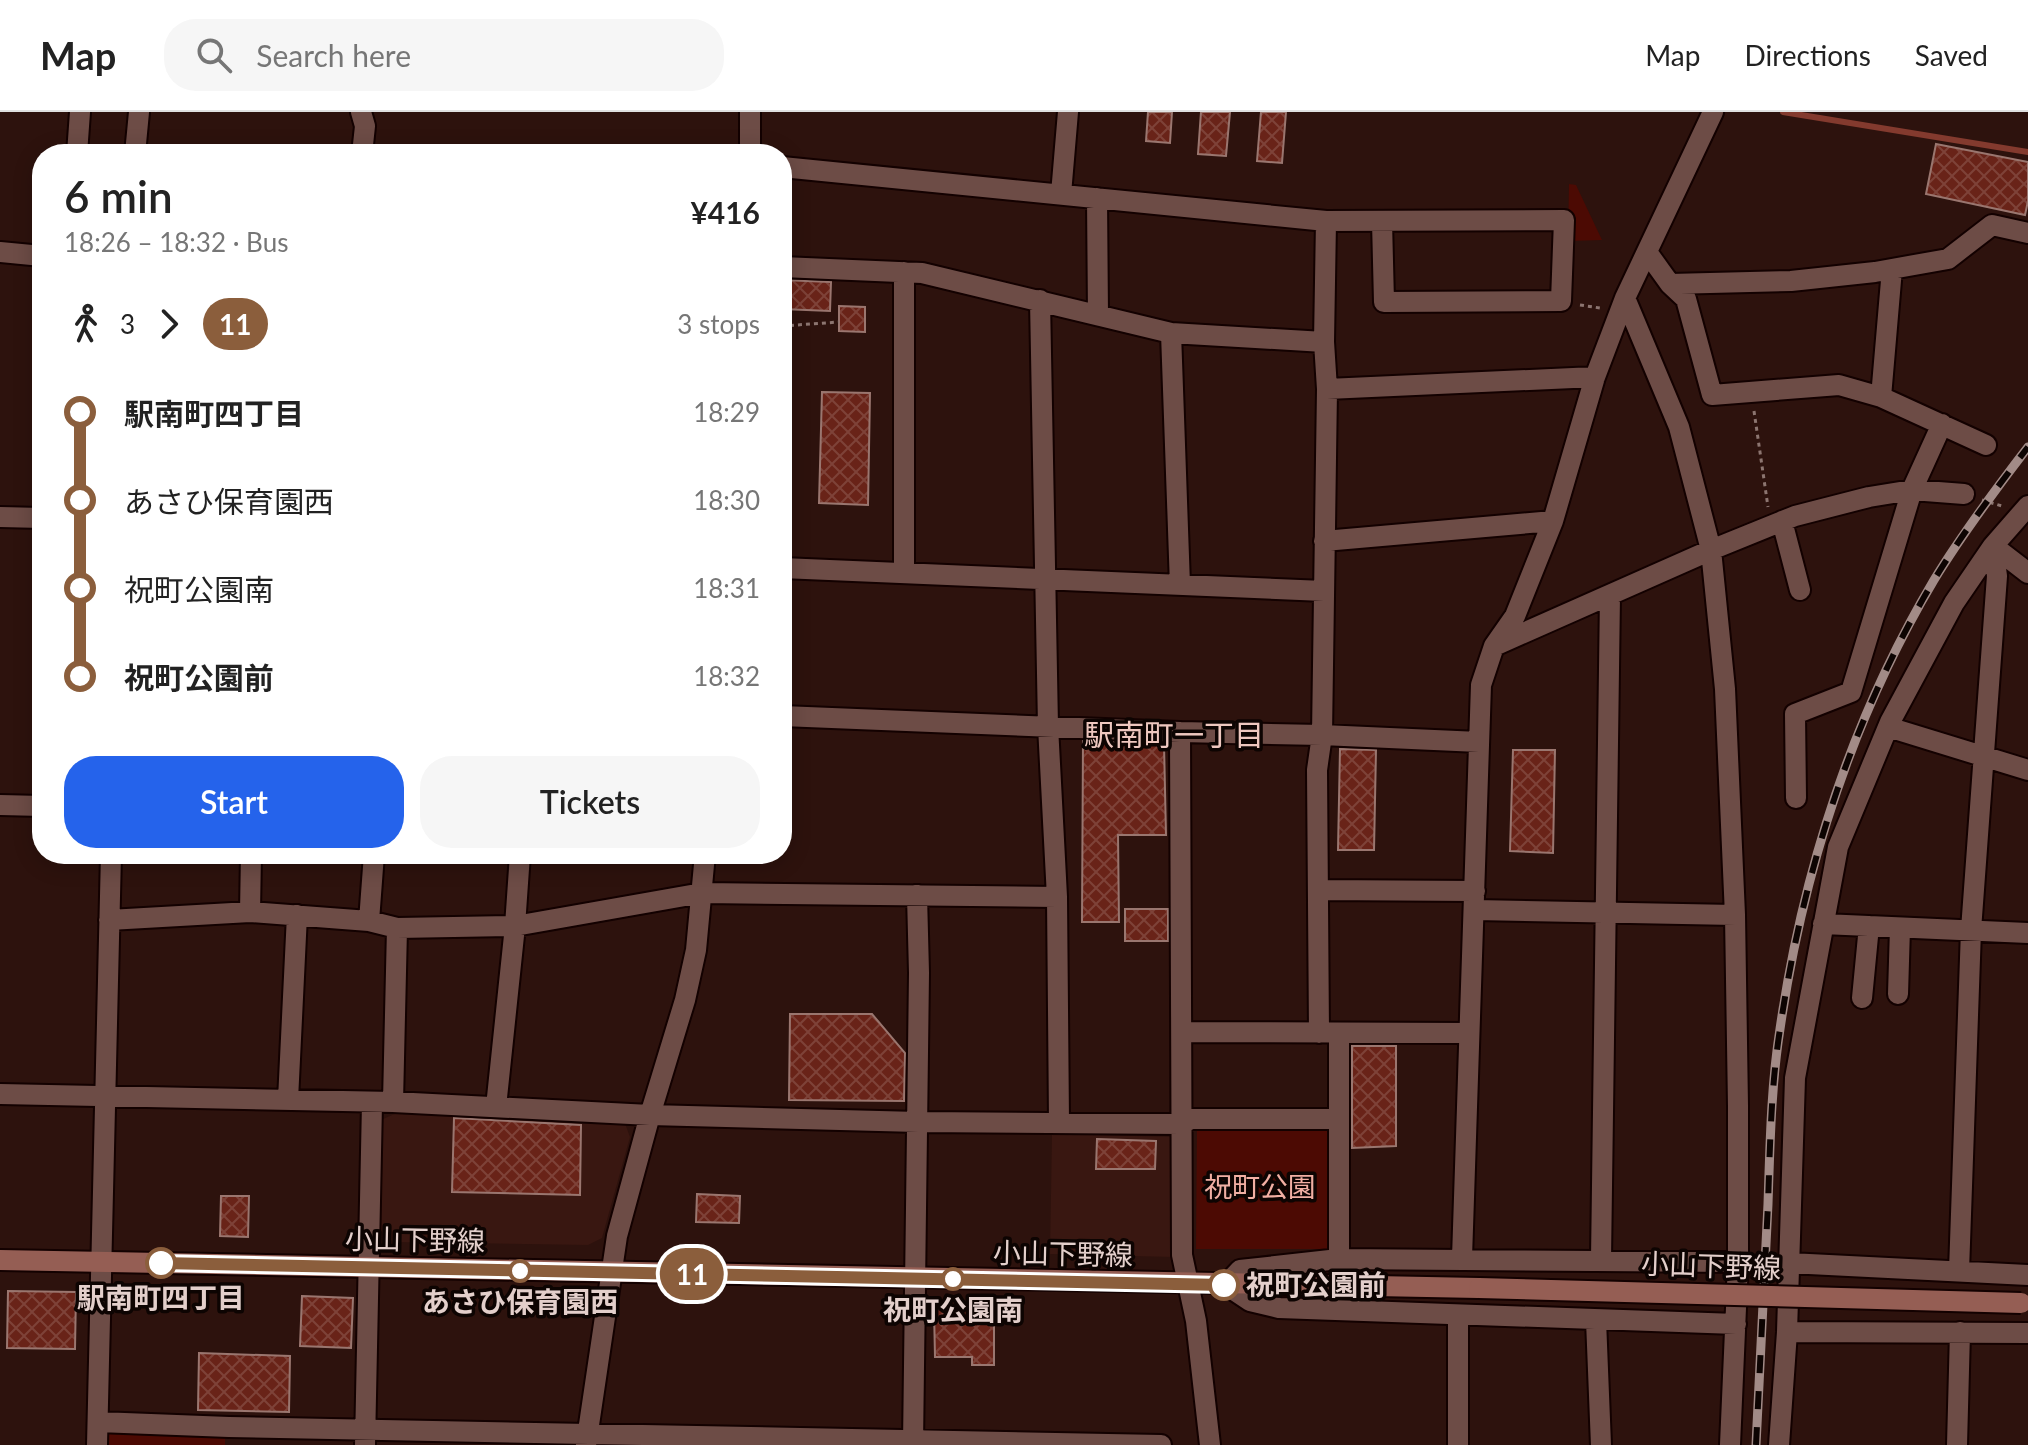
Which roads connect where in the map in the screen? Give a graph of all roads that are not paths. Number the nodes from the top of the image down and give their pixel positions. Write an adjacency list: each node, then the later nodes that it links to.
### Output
1 (80, 112): 7 (street)
2 (139, 112): 8 (street)
3 (361, 112): 9 (street)
4 (750, 112): 10 (street)
5 (1068, 112): 12 (street)
6 (1713, 112): 18 (street)
7 (78, 144)
8 (136, 144)
9 (363, 144)
10 (750, 144)
11 (792, 168): 12 (street)
12 (1061, 194): 13 (street)
13 (1097, 198): 14 (street); 26 (street)
14 (1326, 221): 15 (street); 28 (street)
15 (1382, 221): 15 (street)
16 (2028, 233): 21 (street)
17 (0, 252): 19 (street)
18 (1647, 252): 23 (street); 25 (street)
19 (32, 255)
20 (792, 267): 22 (street)
21 (1892, 269): 23 (street); 31 (street)
22 (904, 272): 24 (street); 45 (street)
23 (1670, 284): 31 (street)
24 (1040, 300): 26 (street); 47 (street)
25 (1622, 305): 29 (street); 43 (street)
26 (1098, 315): 27 (street)
27 (1171, 333): 28 (street); 48 (street)
28 (1324, 342): 30 (street)
29 (1595, 377): 30 (street); 39 (street)
30 (1327, 389): 41 (street)
31 (1881, 397): 32 (street)
32 (1942, 424): 33 (street); 34 (street)
33 (1986, 445)
34 (1912, 490): 35 (street); 40 (street); 61 (street)
35 (1964, 494)
36 (2025, 509): 42 (street)
37 (0, 517): 38 (street)
38 (32, 518)
39 (1553, 521): 41 (street); 52 (street)
40 (1776, 524): 43 (street); 49 (street)
41 (1324, 541): 50 (street)
42 (1993, 546): 46 (street); 55 (street); 59 (street)
43 (1711, 550): 51 (street); 77 (street)
44 (792, 568): 45 (street)
45 (904, 573): 47 (street)
46 (2028, 573)
47 (1046, 579): 48 (street); 54 (street)
48 (1180, 585): 50 (street)
49 (1800, 590)
50 (1324, 591): 57 (street)
51 (1610, 595): 52 (street); 75 (street)
52 (1494, 646): 58 (street)
53 (792, 716): 54 (street)
54 (1048, 726): 56 (street); 72 (street)
55 (1888, 727): 59 (street); 80 (street)
56 (1180, 732): 57 (street); 89 (street)
57 (1322, 735): 58 (street); 69 (street)
58 (1479, 742): 73 (street)
59 (1985, 757): 60 (street); 85 (street)
60 (2028, 770)
61 (1796, 798)
62 (0, 805): 63 (street)
63 (32, 806)
64 (111, 864): 78 (street)
65 (251, 864): 74 (street)
66 (373, 864): 79 (street)
67 (519, 864): 81 (street)
68 (704, 864): 70 (street)
69 (1318, 890): 73 (street); 90 (street)
70 (702, 893): 71 (street); 81 (street); 97 (street)
71 (917, 895): 72 (street); 99 (street)
72 (1057, 897): 100 (street)
73 (1475, 901): 75 (street); 91 (street)
74 (250, 912): 76 (street); 78 (street)
75 (1605, 914): 77 (street); 105 (street)
76 (297, 915): 79 (street); 94 (street)
77 (1735, 915): 107 (street)
78 (109, 920): 93 (street)
79 (369, 921): 83 (street)
80 (1823, 924): 82 (street); 108 (street)
81 (515, 926): 83 (street); 96 (street)
82 (1869, 926): 84 (street); 88 (street)
83 (397, 928): 95 (street)
84 (1900, 928): 85 (street); 87 (street)
85 (1971, 930): 86 (street); 110 (street)
86 (2028, 933)
87 (1898, 994)
88 (1862, 998)
89 (1182, 1032): 90 (street); 101 (street)
90 (1329, 1033): 91 (street); 98 (street)
91 (1468, 1033): 102 (street)
92 (0, 1094): 93 (street)
93 (106, 1096): 94 (street); 106 (street)
94 (288, 1100): 95 (street)
95 (382, 1102): 96 (street); 109 (street)
96 (496, 1107): 97 (street)
97 (650, 1115): 99 (street); 111 (street)
98 (1339, 1119): 101 (street); 103 (street)
99 (918, 1122): 100 (street); 113 (street)
100 (1059, 1122): 101 (street)
101 (1181, 1124): 114 (street)
102 (1462, 1258): 103 (street); 105 (street)
103 (1339, 1259): 115 (street)
104 (0, 1260): 106 (main road, 小山下野線)
105 (1601, 1260): 107 (street)
106 (102, 1262): 109 (main road, 小山下野線); 123 (street)
107 (1738, 1262): 119 (street)
108 (1789, 1263): 110 (street); 120 (street)
109 (368, 1267): 111 (main road, 小山下野線); 125 (street)
110 (1959, 1271): 112 (street)
111 (611, 1273): 113 (main road, 小山下野線); 126 (street)
112 (2028, 1275)
113 (915, 1279): 114 (main road, 小山下野線); 129 (street)
114 (1188, 1284): 115 (main road, 小山下野線); 132 (street)
115 (1226, 1285): 116 (main road, 小山下野線, bridge); 117 (street)
116 (2024, 1303)
117 (1458, 1316): 118 (street); 133 (street)
118 (1596, 1320): 119 (street); 134 (street)
119 (1736, 1324): 135 (street)
120 (1787, 1332): 121 (street); 136 (street)
121 (1960, 1332): 122 (street); 137 (street)
122 (2028, 1333)
123 (98, 1422): 124 (street); 130 (street)
124 (228, 1436): 125 (street)
125 (366, 1436): 126 (street)
126 (587, 1440): 127 (street)
127 (651, 1440): 128 (street)
128 (766, 1442): 129 (street)
129 (912, 1442): 131 (street)
130 (97, 1445)
131 (1161, 1445)
132 (1210, 1445)
133 (1458, 1445)
134 (1601, 1445)
135 (1730, 1445)
136 (1779, 1445)
137 (1957, 1445)

